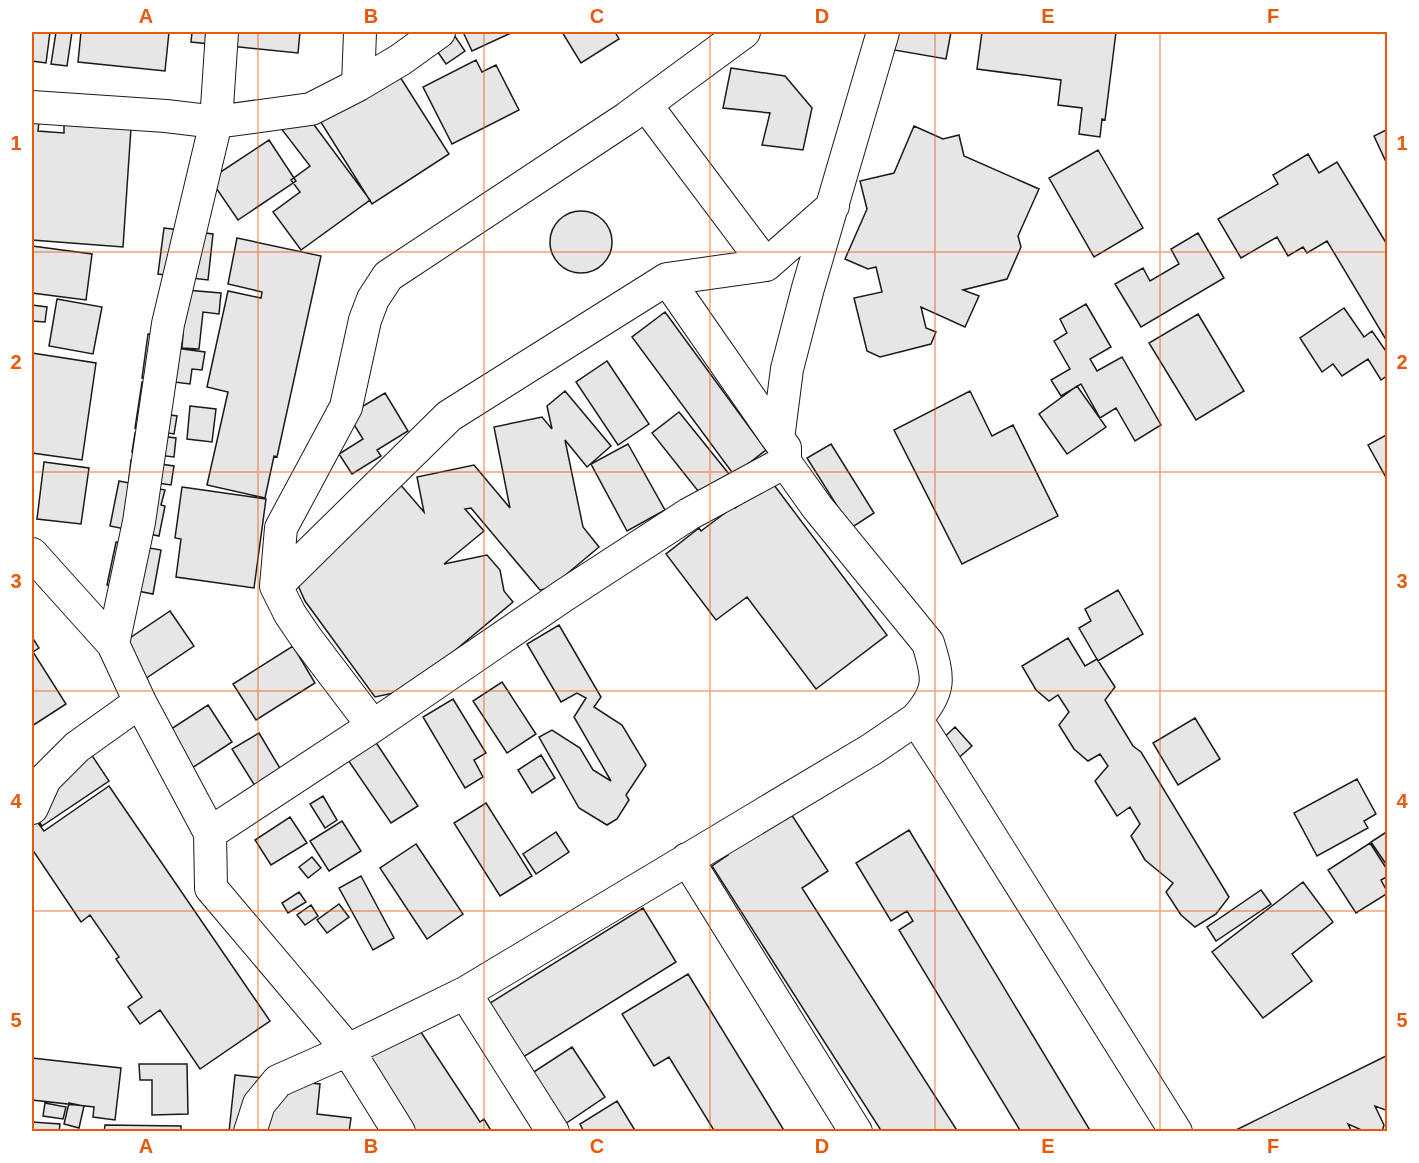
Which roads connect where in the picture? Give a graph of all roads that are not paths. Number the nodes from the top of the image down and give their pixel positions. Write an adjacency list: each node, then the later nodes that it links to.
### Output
1 (222, 32): 9 (street)
2 (360, 32): 6 (street)
3 (439, 32): 6 (street)
4 (744, 32): 7 (street)
5 (883, 32): 10 (street)
6 (358, 85): 9 (street)
7 (646, 105): 11 (street); 15 (street)
8 (32, 107): 9 (street)
9 (216, 122): 16 (street)
10 (833, 206): 11 (street); 13 (street)
11 (766, 265): 12 (street)
12 (668, 279): 13 (street); 15 (street)
13 (782, 450): 18 (street); 19 (street)
14 (32, 554): 16 (street)
15 (276, 586): 19 (street)
16 (113, 644): 17 (street)
17 (140, 702): 20 (street); 21 (street)
18 (916, 719): 22 (street); 29 (street)
19 (373, 726): 21 (street)
20 (32, 808)
21 (210, 833): 24 (street)
22 (687, 859): 23 (street); 28 (street)
23 (465, 993): 24 (street); 27 (street)
24 (348, 1050): 25 (street); 26 (street)
25 (250, 1131)
26 (399, 1131)
27 (553, 1131)
28 (856, 1131)
29 (1176, 1131)

